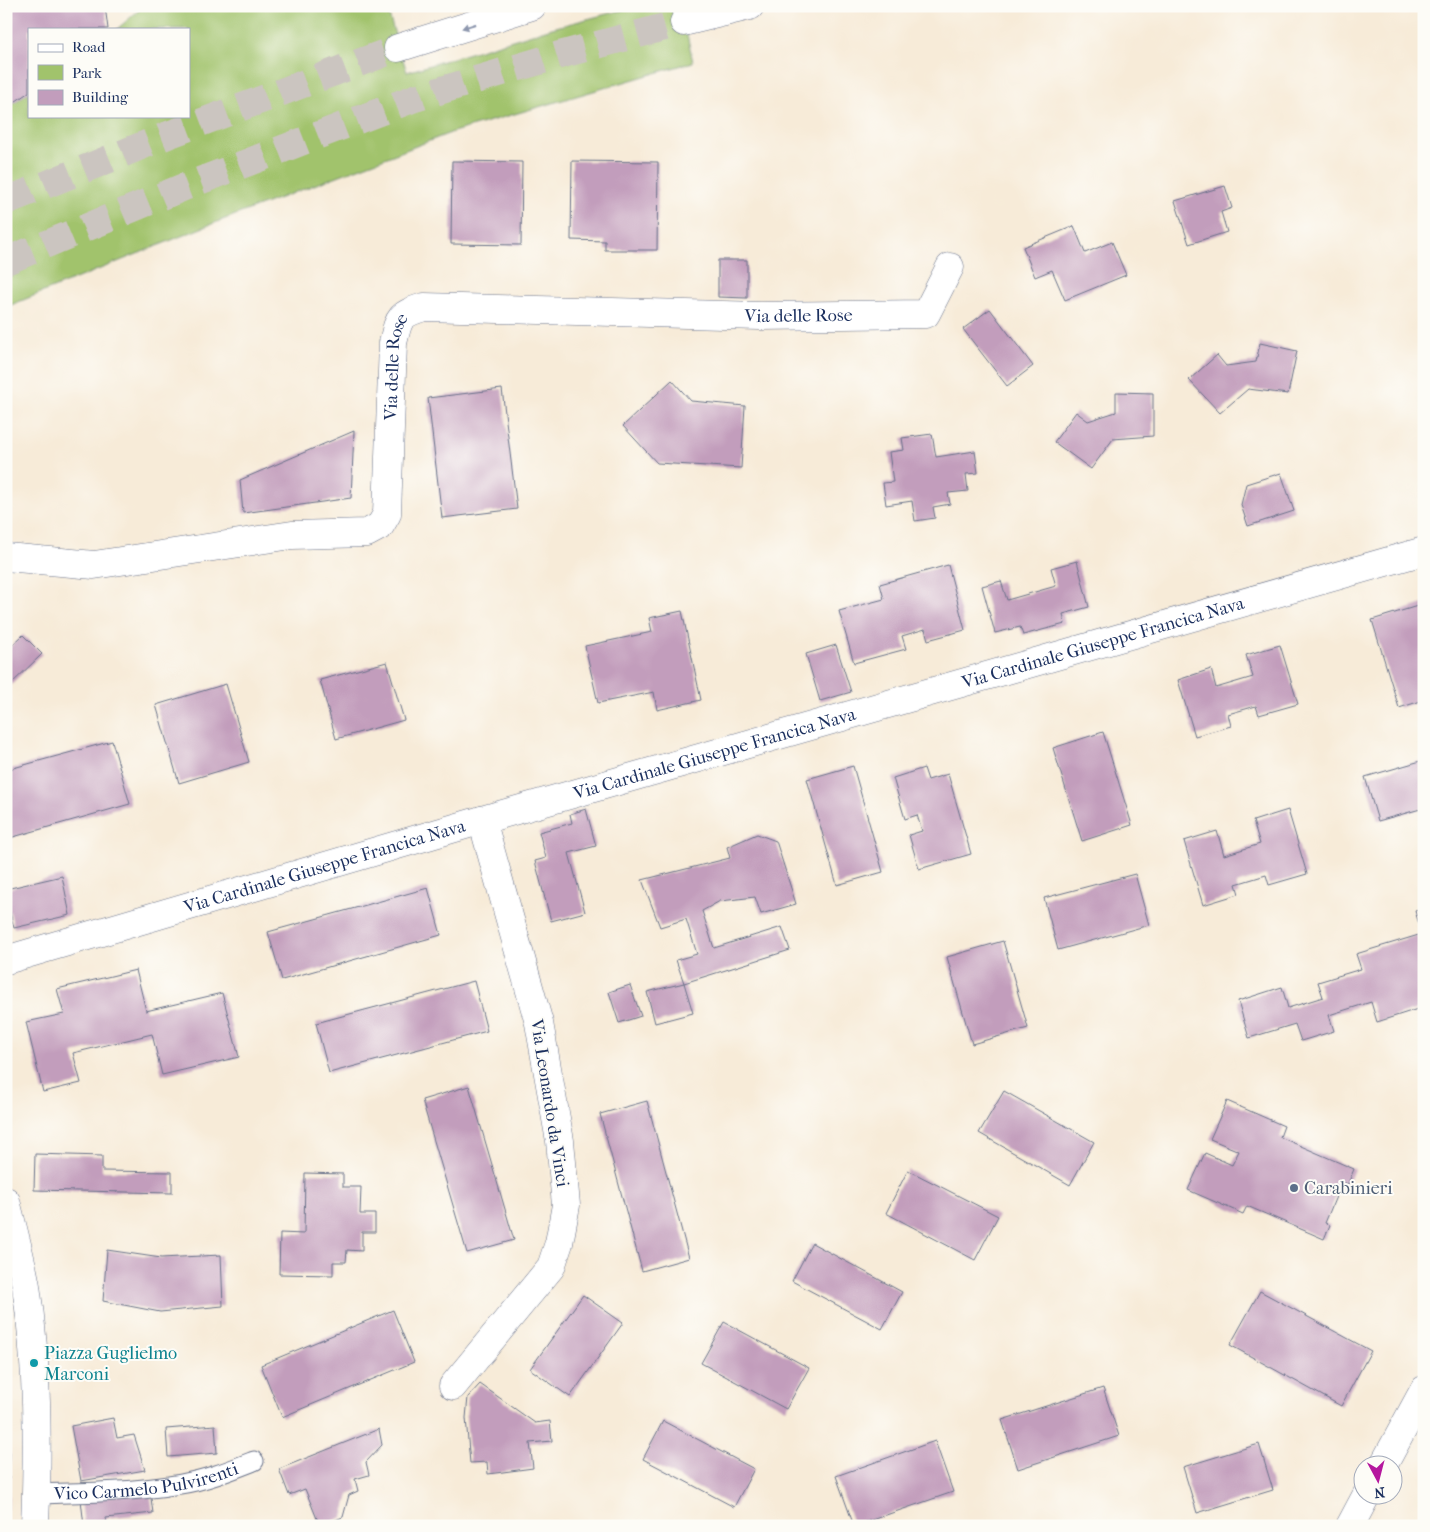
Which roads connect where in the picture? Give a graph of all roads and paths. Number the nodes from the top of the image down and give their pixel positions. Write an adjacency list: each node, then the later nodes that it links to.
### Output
1 (532, 6): 4 (main road, one-way to 4)
2 (750, 6): 3 (main road)
3 (684, 22)
4 (398, 48)
5 (950, 267): 7 (main road, Via delle Rose)
6 (1424, 551): 8 (main road, Via Cardinale Giuseppe Francica Nava)
7 (6, 557)
8 (482, 820): 9 (main road, Via Cardinale Giuseppe Francica Nava); 11 (main road, Via Leonardo da Vinci)
9 (6, 960)
10 (6, 1201): 15 (main road)
11 (453, 1386)
12 (1424, 1390): 13 (main road)
13 (1389, 1454)
14 (254, 1461): 15 (lane, Vico Carmelo Pulvirenti)
15 (36, 1494): 17 (main road)
16 (1362, 1504): 18 (main road)
17 (35, 1526)
18 (1350, 1526)

